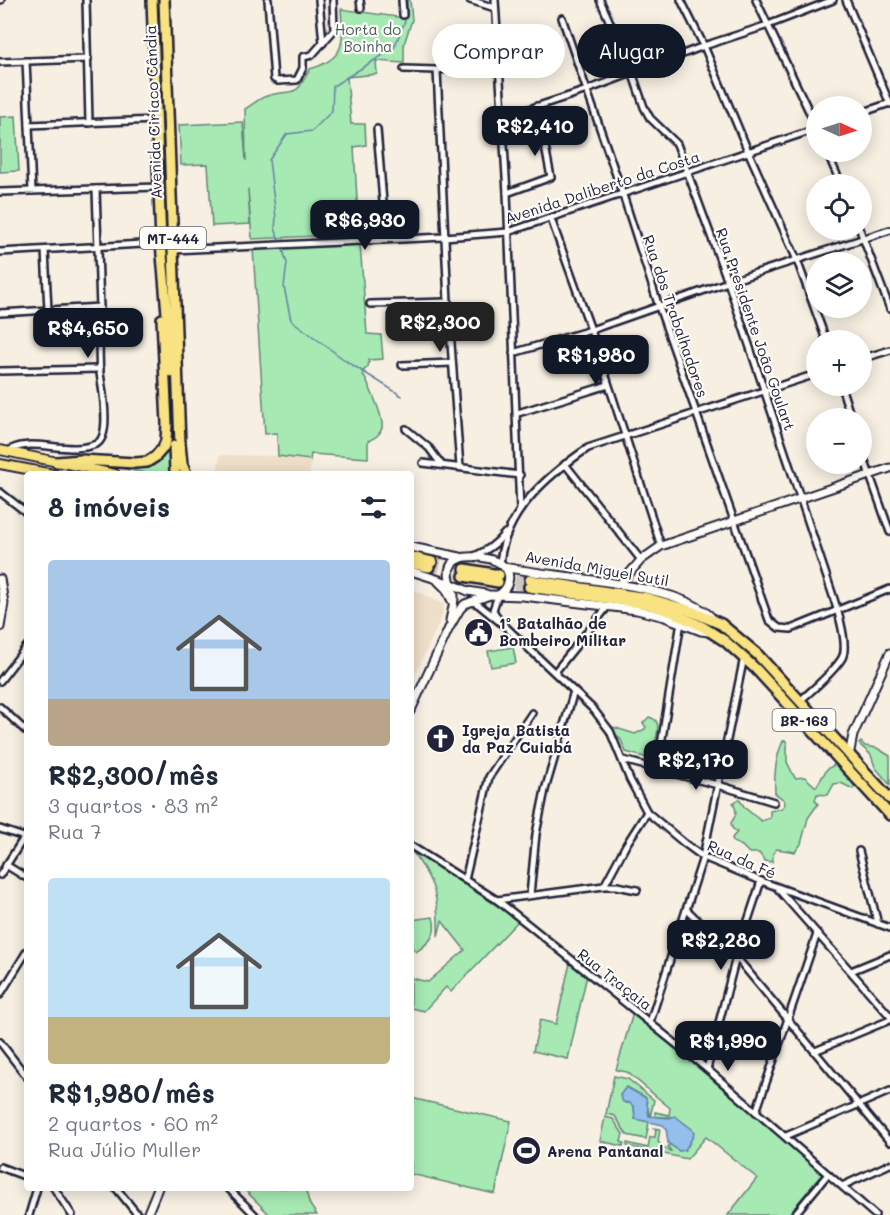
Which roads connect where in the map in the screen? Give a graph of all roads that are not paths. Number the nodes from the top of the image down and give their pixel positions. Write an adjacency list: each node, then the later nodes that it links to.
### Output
1 (86, 0): 26 (street)
2 (152, 0): 43 (highway, Avenida Ciríaco Cândia / MT-444)
3 (164, 0): 67 (highway, Avenida Ciríaco Cândia / MT-444)
4 (268, 0): 35 (street)
5 (318, 0): 23 (street)
6 (333, 0): 23 (street)
7 (360, 0): 16 (street)
8 (402, 0): 18 (street)
9 (470, 0): 17 (street)
10 (495, 0): 17 (street)
11 (600, 0): 21 (street, Rua Presidente João Goulart)
12 (681, 0): 24 (street)
13 (756, 0): 22 (street)
14 (833, 0): 22 (street)
15 (846, 0): 38 (street)
16 (361, 8)
17 (495, 8): 20 (street)
18 (403, 15)
19 (562, 18): 37 (street, Rua dos Trabalhadores)
20 (496, 24)
21 (611, 24)
22 (768, 26): 24 (street); 40 (street)
23 (323, 43): 35 (street)
24 (704, 46): 25 (street); 48 (street)
25 (686, 52)
26 (87, 59): 27 (street); 44 (street)
27 (26, 61): 28 (street); 45 (street)
28 (0, 62)
29 (404, 69): 30 (street)
30 (432, 70)
31 (437, 78): 60 (street)
32 (500, 78): 42 (street)
33 (617, 78): 37 (street)
34 (634, 78): 49 (street, Rua Presidente João Goulart)
35 (275, 81): 36 (street)
36 (276, 89)
37 (587, 90): 39 (street); 55 (street, Rua dos Trabalhadores)
38 (890, 104): 41 (street)
39 (537, 105): 42 (street); 54 (street)
40 (806, 107)
41 (872, 110)
42 (502, 118): 54 (street)
43 (156, 120): 44 (street); 50 (highway, Avenida Ciríaco Cândia / MT-444)
44 (89, 123): 45 (street)
45 (29, 125): 52 (street)
46 (377, 129): 61 (street)
47 (806, 131): 48 (street, Avenida Daliberto da Costa)
48 (748, 151): 49 (street, Avenida Daliberto da Costa); 70 (street)
49 (688, 172): 55 (street, Avenida Daliberto da Costa); 71 (street, Rua Presidente João Goulart)
50 (158, 187): 51 (street); 64 (highway, Avenida Ciríaco Cândia / MT-444)
51 (96, 189): 52 (street); 65 (street)
52 (32, 191): 53 (street)
53 (0, 192)
54 (507, 193): 58 (street)
55 (623, 195): 56 (street, Avenida Daliberto da Costa); 75 (street, Rua dos Trabalhadores)
56 (551, 219): 58 (street, Avenida Daliberto da Costa); 79 (street)
57 (890, 230): 59 (street)
58 (508, 232): 60 (street, Avenida Daliberto da Costa); 82 (street)
59 (872, 236)
60 (444, 237): 61 (street, Avenida Daliberto da Costa); 72 (street)
61 (386, 238): 67 (street, Avenida Daliberto da Costa)
62 (861, 240): 70 (street)
63 (864, 240): 76 (street)
64 (161, 243): 65 (street); 69 (highway, Avenida Ciríaco Cândia / MT-444)
65 (97, 247): 66 (street); 74 (street)
66 (45, 250): 68 (street); 77 (street)
67 (173, 250): 108 (highway, Avenida Ciríaco Cândia / MT-444)
68 (0, 252)
69 (162, 256): 98 (highway, MT-444); 107 (highway)
70 (797, 260): 71 (street); 80 (street)
71 (728, 282): 75 (street); 90 (street, Rua Presidente João Goulart)
72 (448, 302): 73 (street); 84 (street)
73 (370, 304)
74 (100, 307): 77 (street); 86 (street)
75 (659, 307): 79 (street); 92 (street, Rua dos Trabalhadores)
76 (890, 309)
77 (48, 310): 78 (street)
78 (0, 313)
79 (591, 330): 82 (street); 89 (street)
80 (822, 330)
81 (890, 350): 83 (street)
82 (513, 353): 91 (street)
83 (872, 356)
84 (452, 363): 85 (street); 103 (street)
85 (402, 365)
86 (100, 369): 87 (street); 95 (street)
87 (0, 371)
88 (806, 377): 90 (street)
89 (608, 385): 91 (street); 94 (street)
90 (765, 390): 92 (street); 112 (street, Rua Presidente João Goulart)
91 (518, 413): 109 (street)
92 (696, 413): 94 (street); 115 (street, Rua dos Trabalhadores)
93 (406, 429): 101 (street)
94 (625, 436): 102 (street); 118 (street)
95 (54, 448): 96 (street); 97 (street)
96 (4, 451): 97 (main road)
97 (44, 459): 98 (main road)
98 (57, 462): 106 (main road)
99 (423, 463): 101 (street)
100 (0, 464): 105 (main road)
101 (441, 464): 103 (street)
102 (565, 464): 113 (street); 123 (street)
103 (460, 467): 109 (street)
104 (890, 468): 110 (street)
105 (37, 471)
106 (100, 471)
107 (175, 471)
108 (185, 471)
109 (520, 475): 113 (street)
110 (869, 476): 112 (street); 117 (street)
111 (0, 492): 114 (street)
112 (801, 499): 115 (street); 139 (street, Rua Presidente João Goulart)
113 (520, 510): 116 (street)
114 (24, 511)
115 (736, 521): 118 (street); 139 (street, Rua dos Trabalhadores)
116 (512, 525): 121 (street); 127 (street)
117 (890, 532)
118 (661, 546): 123 (street)
119 (414, 548): 120 (street)
120 (462, 557): 121 (street, Avenida Miguel Sutil); 131 (street)
121 (471, 557): 127 (street, Avenida Miguel Sutil)
122 (414, 558): 124 (highway)
123 (641, 560): 128 (street)
124 (414, 563)
125 (414, 572): 129 (street)
126 (465, 572): 127 (highway)
127 (501, 572): 132 (street, Avenida Miguel Sutil); 135 (street)
128 (627, 576): 132 (street); 133 (street)
129 (434, 578): 131 (street); 137 (street)
130 (0, 579): 142 (street)
131 (452, 584): 135 (street); 137 (street)
132 (620, 584): 133 (street, Avenida Miguel Sutil)
133 (630, 586): 140 (street, Avenida Miguel Sutil)
134 (890, 589): 139 (street)
135 (494, 595): 136 (street); 138 (street); 143 (street, Rua da Fé)
136 (471, 602): 143 (street, Rua da Fé); 144 (street)
137 (453, 604): 144 (street)
138 (608, 606): 141 (street); 149 (street)
139 (836, 612): 152 (street, Rua Presidente João Goulart)
140 (715, 621): 145 (highway, BR-163); 152 (highway, Avenida Miguel Sutil / BR-163)
141 (681, 622): 145 (street); 161 (street)
142 (0, 627)
143 (506, 627): 149 (street, Rua da Fé)
144 (448, 628): 153 (street)
145 (711, 632): 148 (highway, BR-163)
146 (24, 650): 150 (street)
147 (890, 653): 157 (street)
148 (744, 657): 162 (street); 166 (highway, BR-163)
149 (555, 672): 151 (street, Rua da Fé)
150 (0, 681)
151 (574, 691): 160 (street, Rua da Fé); 181 (street)
152 (800, 702): 158 (highway, Avenida Miguel Sutil / BR-163)
153 (414, 703)
154 (0, 707): 156 (street)
155 (532, 713): 176 (street)
156 (24, 729)
157 (853, 735): 158 (street); 159 (street)
158 (841, 747): 159 (highway, Avenida Miguel Sutil / BR-163)
159 (849, 756): 163 (highway, Avenida Miguel Sutil / BR-163)
160 (623, 760): 161 (street); 165 (street, Rua da Fé)
161 (657, 769): 162 (street)
162 (718, 785): 164 (street); 172 (street)
163 (890, 799)
164 (774, 802)
165 (647, 812): 172 (street, Rua da Fé); 178 (street)
166 (890, 815)
167 (0, 829): 168 (street)
168 (24, 835)
169 (24, 837): 173 (street)
170 (414, 848): 176 (street, Rua Traçaia)
171 (859, 851): 184 (street)
172 (703, 857): 177 (street, Rua da Fé); 183 (street)
173 (6, 865): 174 (street); 175 (street)
174 (0, 875)
175 (24, 876)
176 (465, 880): 182 (street, Rua Traçaia)
177 (761, 881): 179 (street, Rua da Fé); 189 (street)
178 (604, 886): 180 (street); 181 (street)
179 (777, 887): 184 (street, Rua da Fé); 186 (street)
180 (637, 890)
181 (530, 895): 182 (street)
182 (496, 900): 195 (street, Rua Traçaia)
183 (686, 909): 189 (street); 195 (street)
184 (878, 924): 185 (street, Rua da Fé)
185 (890, 928)
186 (817, 934): 190 (street); 193 (street)
187 (890, 955): 190 (street)
188 (24, 956): 191 (street)
189 (736, 957): 193 (street); 198 (street)
190 (851, 971): 192 (street)
191 (0, 995)
192 (890, 1016)
193 (787, 1018): 197 (street); 202 (street)
194 (890, 1020): 197 (street)
195 (650, 1023): 198 (street, Rua Traçaia)
196 (0, 1042): 199 (street)
197 (815, 1051): 201 (street)
198 (707, 1069): 202 (street, Rua Traçaia)
199 (24, 1073)
200 (890, 1091): 201 (street)
201 (858, 1104): 203 (street); 204 (street)
202 (756, 1112): 203 (street, Rua Traçaia)
203 (786, 1136): 207 (street, Rua Traçaia)
204 (890, 1142)
205 (890, 1164): 209 (street)
206 (0, 1167): 208 (street)
207 (828, 1174): 209 (street, Rua Traçaia); 220 (street)
208 (24, 1176)
209 (842, 1186): 221 (street, Rua Traçaia)
210 (36, 1191): 215 (street)
211 (56, 1191): 216 (street)
212 (118, 1191): 217 (street)
213 (157, 1191): 218 (street)
214 (231, 1191): 219 (street)
215 (29, 1215)
216 (72, 1215)
217 (138, 1215)
218 (147, 1215)
219 (255, 1215)
220 (794, 1215)
221 (875, 1215)

